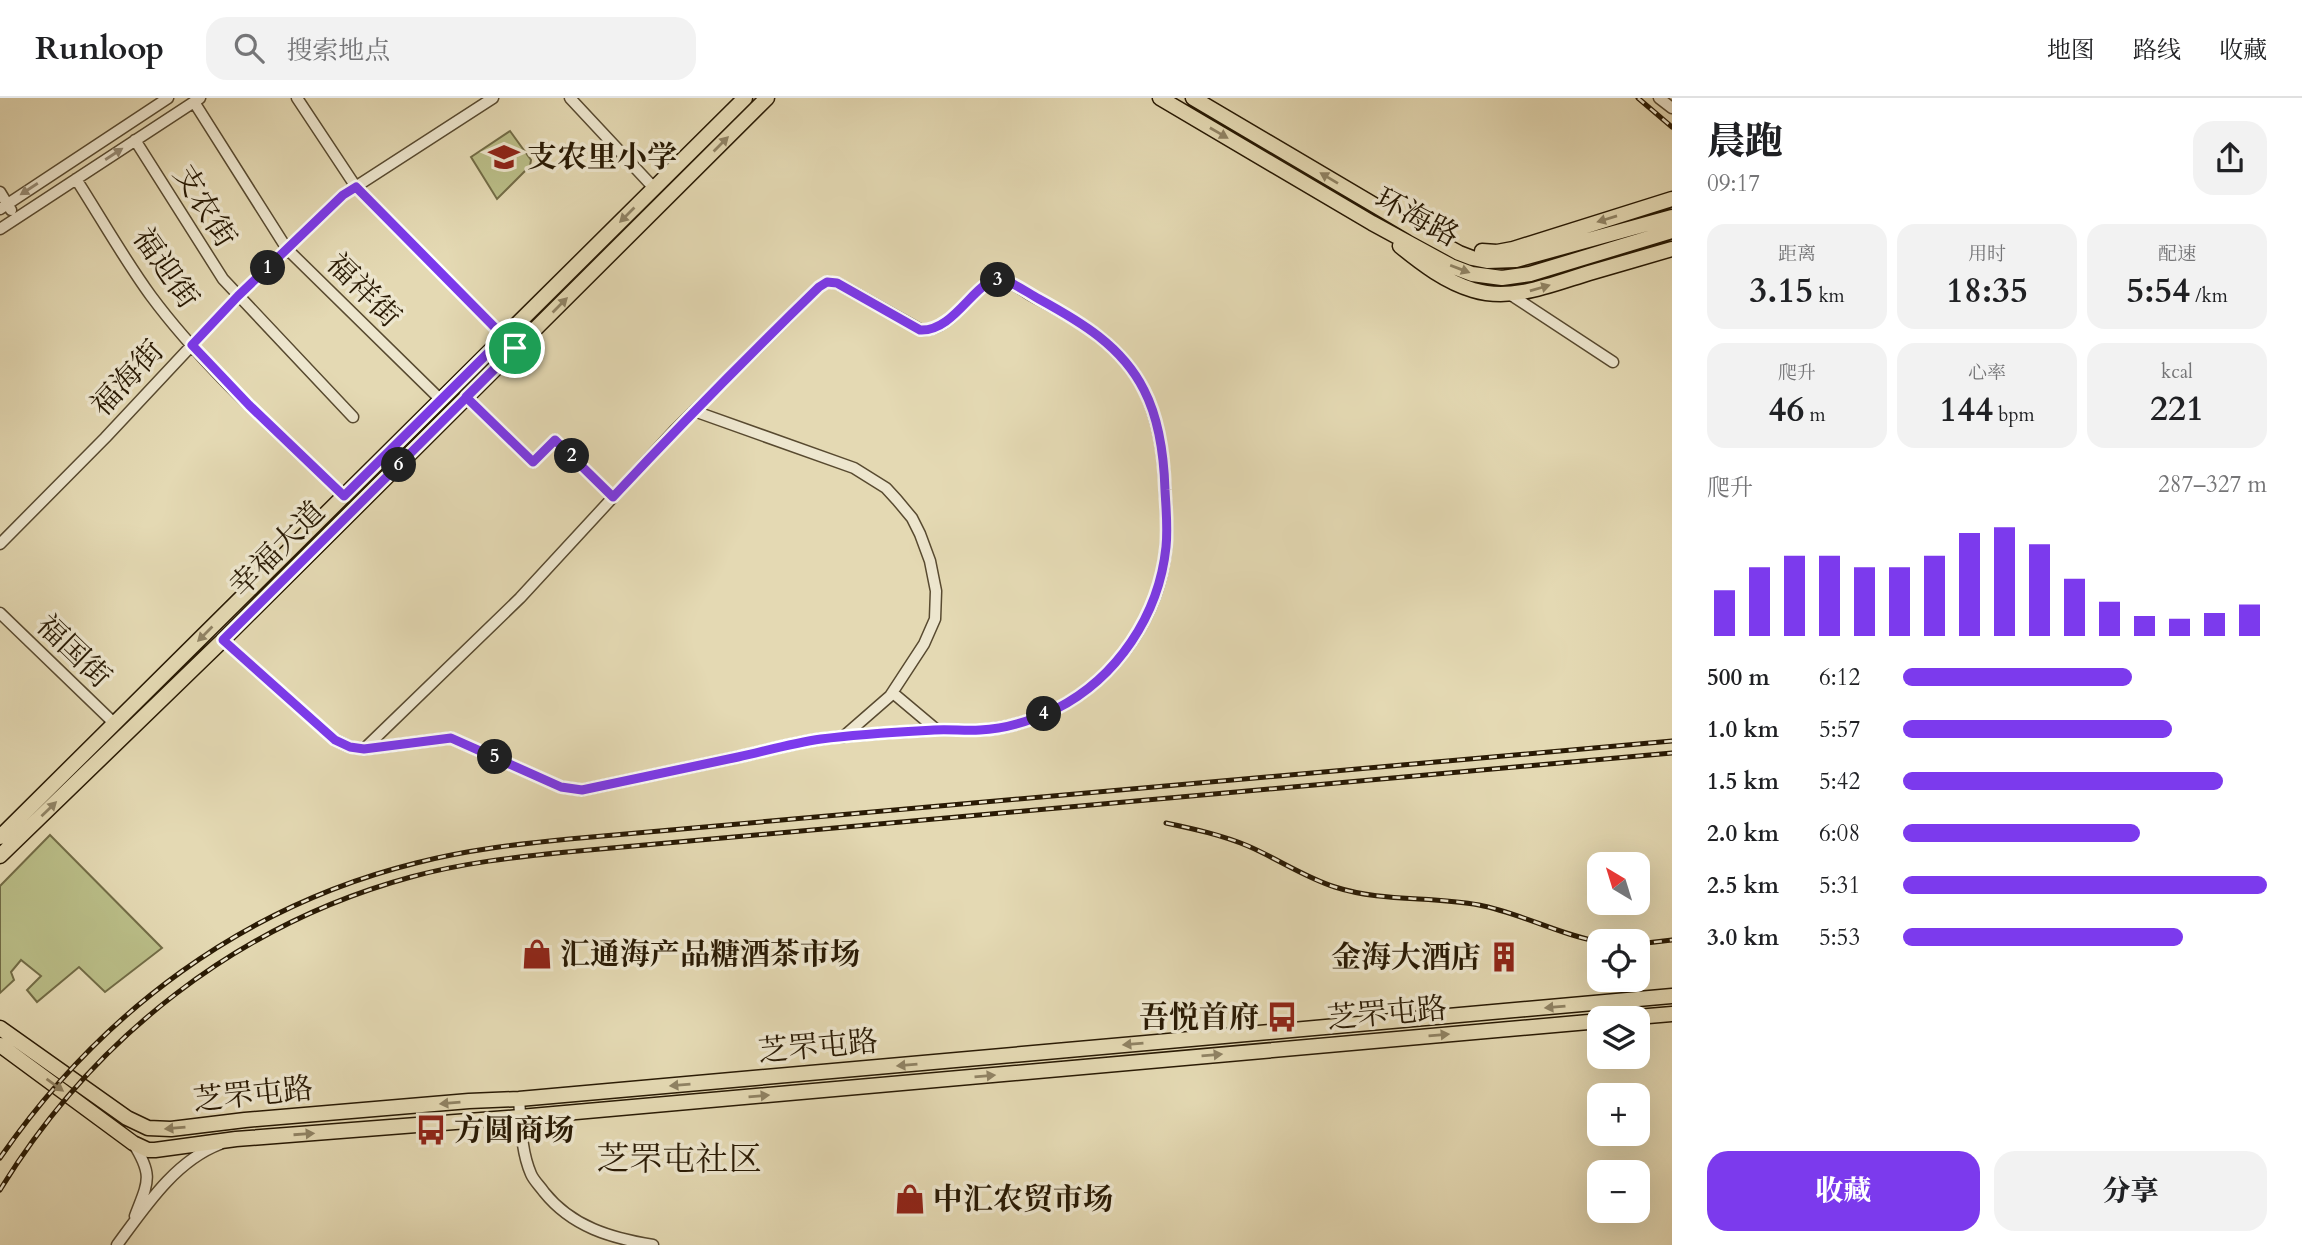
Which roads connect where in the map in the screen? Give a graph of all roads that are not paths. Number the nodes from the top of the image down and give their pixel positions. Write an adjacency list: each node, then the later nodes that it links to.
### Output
1 (168, 98): 18 (street, one-way to 18)
2 (297, 98): 14 (street)
3 (493, 98): 14 (street, 福海街)
4 (570, 98): 15 (street)
5 (745, 98): 15 (main road, 幸福大道)
6 (767, 98): 32 (main road, 幸福大道, one-way to 6)
7 (1160, 98): 22 (main road, 环海路, one-way to 22)
8 (1193, 98): 19 (main road, 环海路, one-way to 8)
9 (1659, 98): 11 (street)
10 (197, 100): 12 (street); 26 (street, 福祥街)
11 (1672, 108)
12 (135, 140): 13 (street, one-way to 12); 29 (street, 支农街)
13 (76, 179): 21 (street); 31 (street, 福迎街)
14 (356, 187): 26 (street, 福海街); 30 (street)
15 (654, 188): 30 (main road, 幸福大道, one-way to 30)
16 (0, 192): 18 (street)
17 (1672, 199): 19 (main road, one-way to 19)
18 (4, 206): 21 (street)
19 (1382, 210): 25 (main road, 环海路)
20 (1672, 217): 25 (main road, 环海路)
21 (16, 219): 23 (street)
22 (1372, 223): 25 (main road, 环海路, one-way to 25); 28 (main road)
23 (1, 225)
24 (1672, 231): 25 (main road, 环海路)
25 (1596, 246)
26 (287, 248): 29 (street, 福海街); 35 (street, 福祥街)
27 (1672, 249): 28 (main road, one-way to 27)
28 (1508, 293): 33 (street)
29 (238, 296): 31 (street, 福海街); 37 (street, 支农街)
30 (504, 337): 32 (street); 35 (main road, 幸福大道)
31 (192, 345): 38 (street, 福迎街); 40 (street, 福海街)
32 (515, 348): 34 (main road, 幸福大道)
33 (1613, 362)
34 (466, 397): 39 (street); 42 (main road, 幸福大道)
35 (441, 400): 38 (main road, 幸福大道)
36 (694, 411): 39 (street); 43 (street); 45 (street)
37 (353, 417)
38 (344, 496): 44 (main road, 幸福大道, one-way to 44)
39 (613, 497): 47 (street)
40 (0, 544)
41 (0, 613): 44 (street, 福国街)
42 (223, 640): 47 (street); 49 (main road, 幸福大道, one-way to 42)
43 (893, 693): 45 (street); 46 (street)
44 (115, 723): 48 (main road, 幸福大道)
45 (937, 730): 46 (street)
46 (842, 737): 47 (street)
47 (364, 749)
48 (0, 837)
49 (0, 856)
50 (1672, 996): 56 (main road, 芝罘屯路, one-way to 56)
51 (1672, 1014): 52 (main road)
52 (1650, 1016)
53 (1587, 1022): 57 (main road, 芝罘屯路, one-way to 53)
54 (0, 1028): 56 (main road, 芝罘屯路, one-way to 54)
55 (0, 1045): 59 (main road, 芝罘屯路, one-way to 59)
56 (519, 1099): 57 (street)
57 (520, 1117): 58 (main road, 芝罘屯路, one-way to 57); 62 (street)
58 (236, 1139): 59 (main road, 芝罘屯路); 60 (street)
59 (133, 1143): 60 (street)
60 (132, 1225): 61 (street)
61 (117, 1245)
62 (653, 1245)

